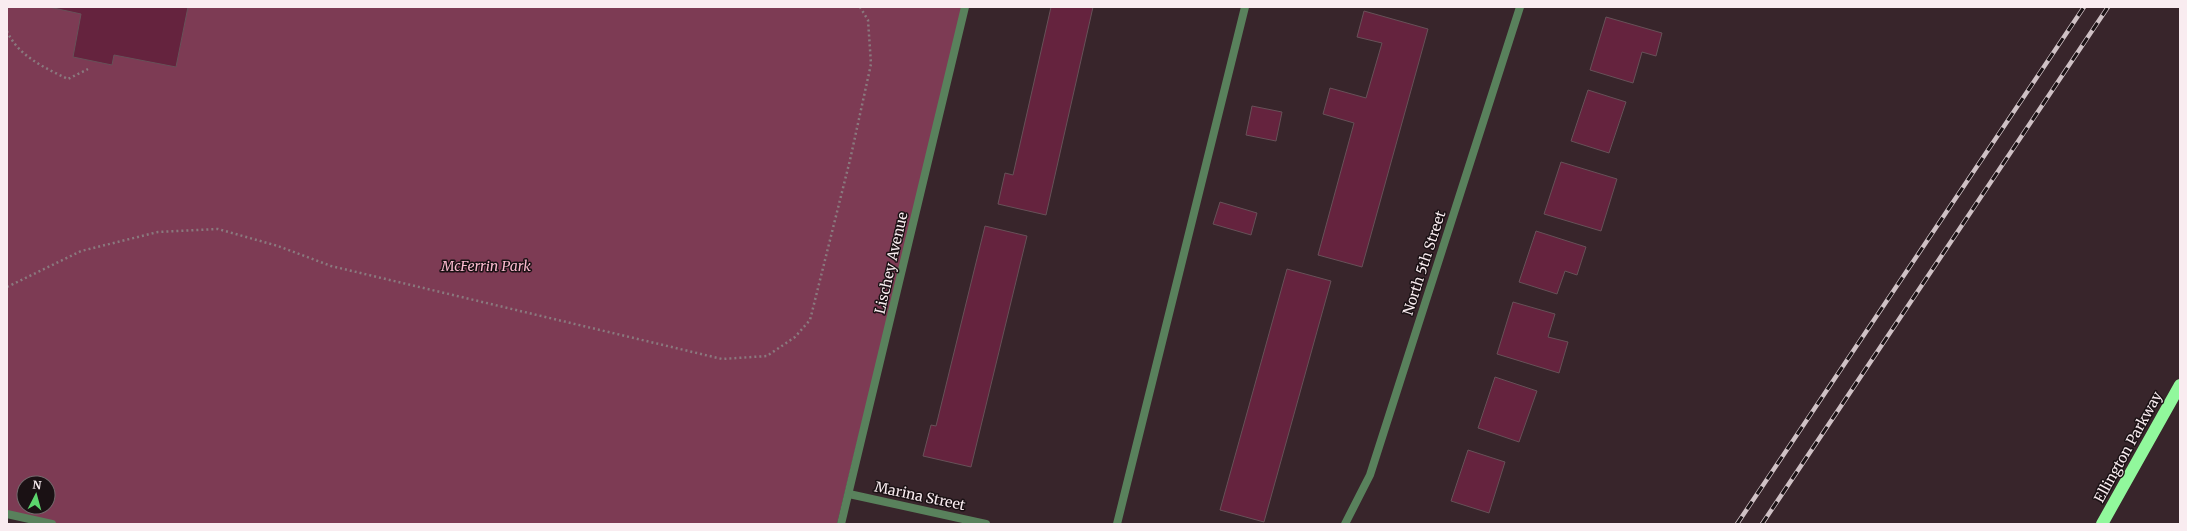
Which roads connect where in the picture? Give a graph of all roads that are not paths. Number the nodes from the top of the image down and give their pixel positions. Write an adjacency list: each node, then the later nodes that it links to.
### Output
1 (965, 7): 5 (street, Lischey Avenue)
2 (1245, 7): 10 (street)
3 (1520, 7): 11 (street, North 5th Street)
4 (2180, 385): 12 (highway, Ellington Parkway)
5 (849, 494): 8 (street, Lischey Avenue); 9 (street, Marina Street)
6 (7, 514): 7 (street)
7 (52, 524)
8 (841, 524)
9 (986, 524)
10 (1117, 524)
11 (1344, 524)
12 (2102, 524)

